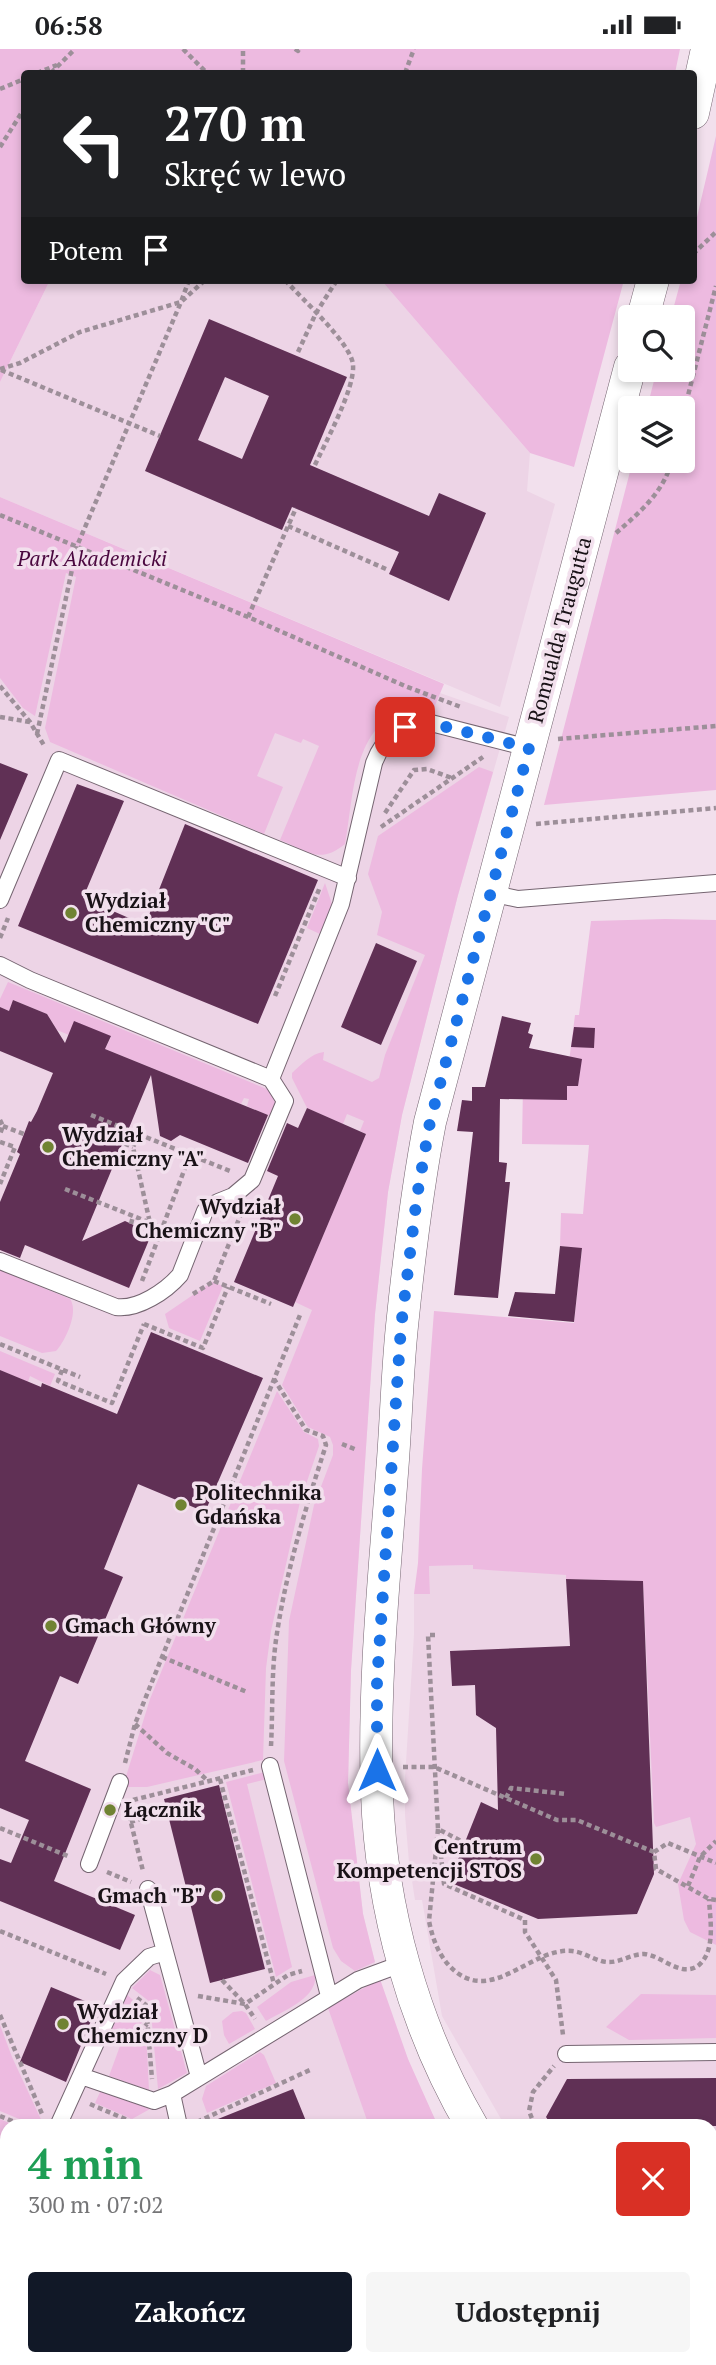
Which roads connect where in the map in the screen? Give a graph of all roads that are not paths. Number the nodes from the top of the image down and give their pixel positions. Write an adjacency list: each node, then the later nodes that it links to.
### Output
1 (707, 49): 2 (street)
2 (697, 95)
3 (652, 284): 4 (street)
4 (646, 305)
5 (627, 382): 6 (street, Romualda Traugutta)
6 (543, 743): 7 (lane); 9 (street, Romualda Traugutta)
7 (348, 878): 10 (lane); 12 (lane)
8 (716, 883): 9 (lane)
9 (490, 893): 19 (street, Romualda Traugutta)
10 (0, 900)
11 (0, 965): 12 (lane)
12 (271, 1079): 13 (lane)
13 (0, 1261)
14 (270, 1766): 20 (lane)
15 (120, 1783): 16 (lane)
16 (89, 1864)
17 (148, 1889): 18 (lane)
18 (165, 1952): 23 (lane); 24 (lane)
19 (404, 1963): 20 (lane); 28 (street, Romualda Traugutta)
20 (329, 1996): 24 (lane)
21 (716, 2052): 22 (lane)
22 (566, 2054)
23 (81, 2076): 25 (lane); 26 (lane)
24 (200, 2077): 25 (lane)
25 (172, 2094): 27 (lane)
26 (61, 2119)
27 (177, 2119)
28 (468, 2119)

